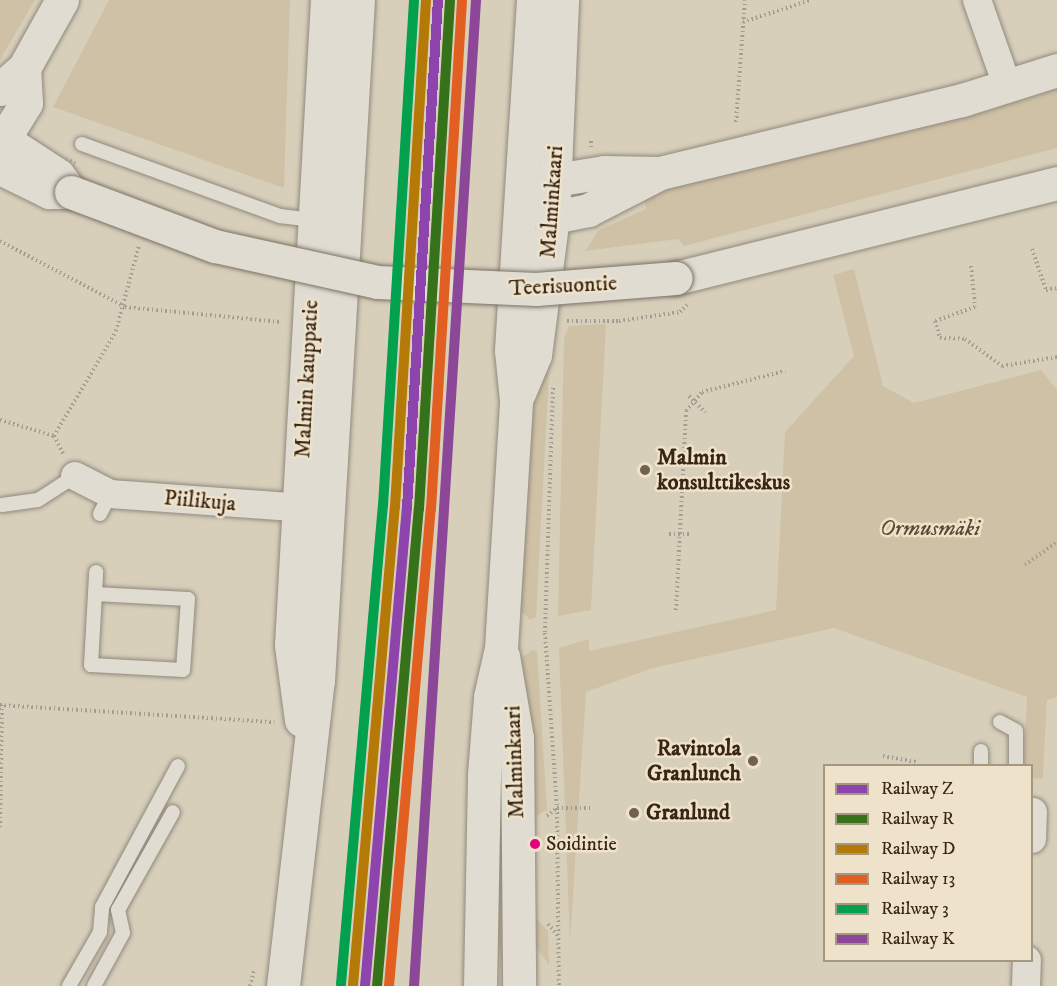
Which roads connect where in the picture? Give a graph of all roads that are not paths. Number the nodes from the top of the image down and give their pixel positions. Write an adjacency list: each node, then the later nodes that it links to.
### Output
1 (62, 0): 8 (main road)
2 (327, 0): 17 (main road, Malmin kauppatie)
3 (358, 0): 17 (main road, Malmin kauppatie)
4 (532, 0): 15 (main road, Malminkaari)
5 (562, 0): 13 (main road, Malminkaari)
6 (977, 0): 9 (street)
7 (1057, 70): 9 (main road)
8 (12, 78): 11 (main road)
9 (1008, 88): 12 (main road)
10 (82, 144): 17 (lane)
11 (2, 148): 14 (main road, Teerisuontie, bridge)
12 (660, 173): 13 (main road); 16 (main road)
13 (555, 180): 15 (main road); 16 (main road, Malminkaari)
14 (1057, 183)
15 (522, 196): 16 (main road); 18 (main road, Malminkaari)
16 (553, 217): 18 (main road, Malminkaari)
17 (330, 221): 21 (main road, Malmin kauppatie)
18 (516, 400): 24 (main road, Malminkaari)
19 (75, 476): 20 (lane); 21 (street, Piilikuja)
20 (2, 506)
21 (314, 508): 29 (main road, Malmin kauppatie)
22 (96, 572): 23 (lane)
23 (95, 594): 23 (lane)
24 (501, 648): 35 (main road, Malminkaari); 36 (main road, Malminkaari)
25 (1000, 722): 26 (lane)
26 (1016, 764)
27 (178, 766): 32 (lane)
28 (173, 812): 33 (lane)
29 (287, 952): 31 (main road, Malmin kauppatie); 34 (main road, Malmin kauppatie)
30 (1027, 962): 37 (street)
31 (266, 975)
32 (69, 986)
33 (94, 986)
34 (283, 986)
35 (480, 986)
36 (519, 986)
37 (1026, 986)

